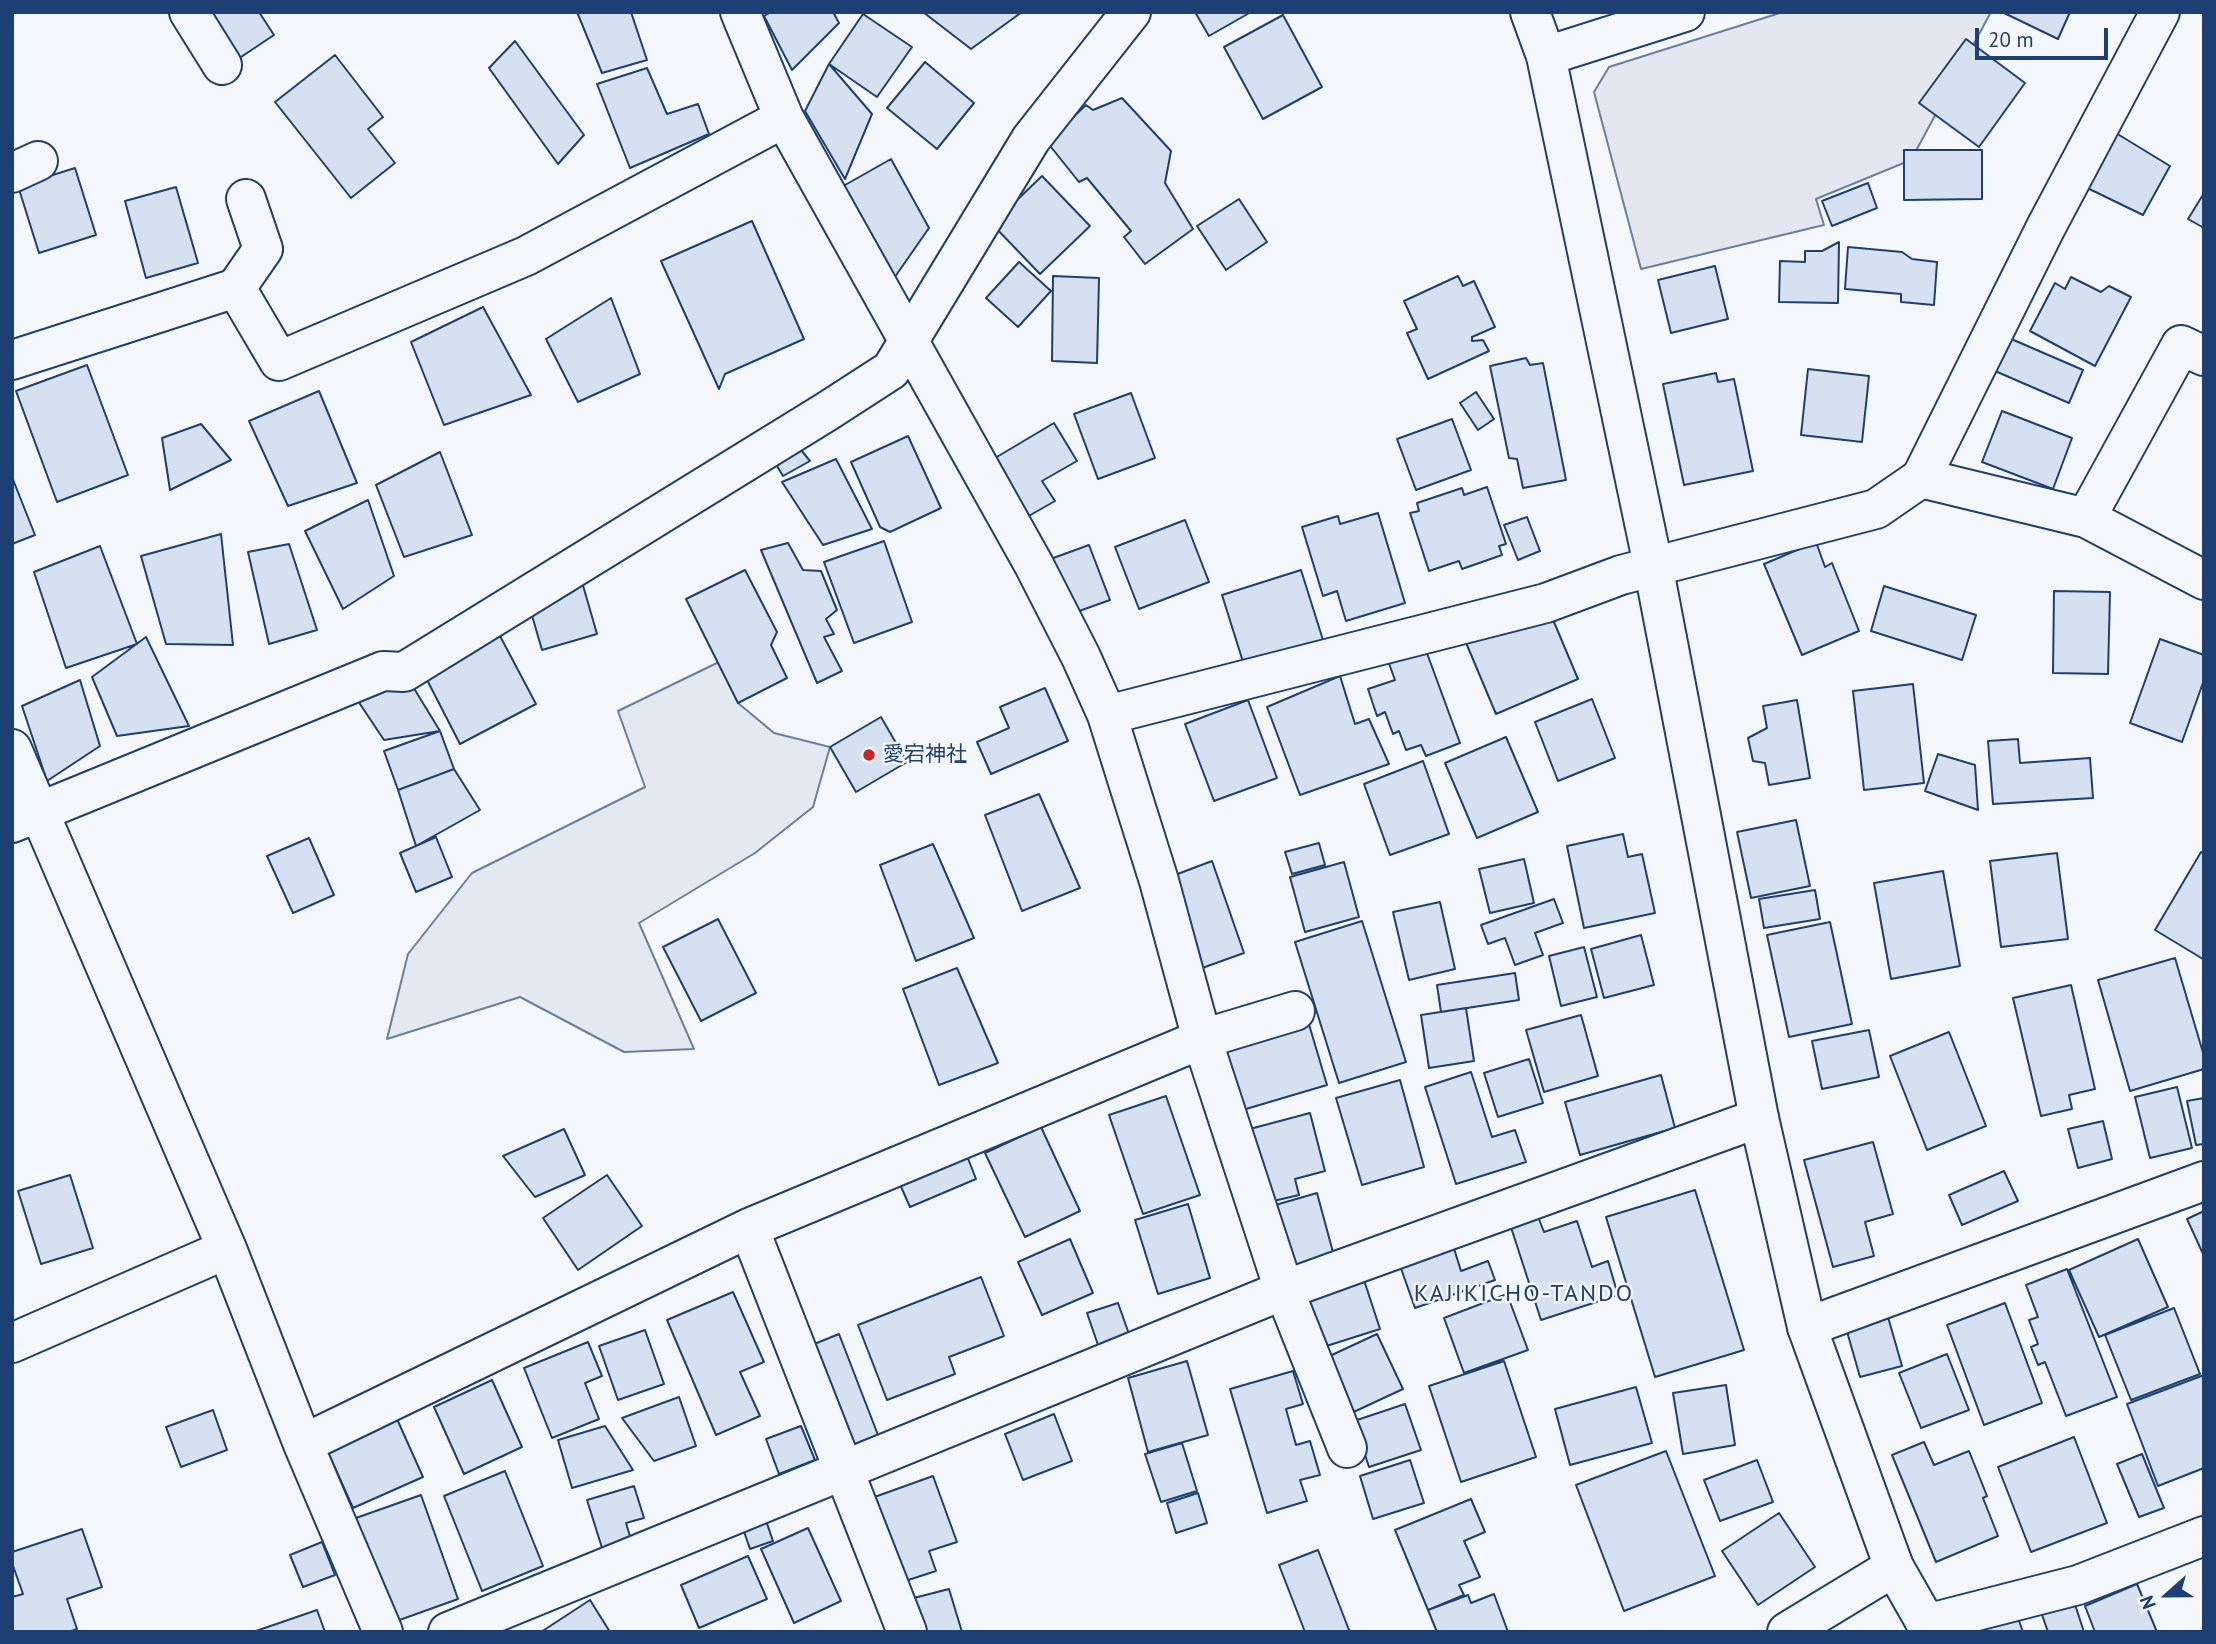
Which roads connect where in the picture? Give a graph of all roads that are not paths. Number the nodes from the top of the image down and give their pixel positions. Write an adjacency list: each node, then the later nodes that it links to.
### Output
1 (189, 12): 8 (street)
2 (740, 12): 9 (street)
3 (1131, 12): 12 (street)
4 (1530, 12): 7 (street)
5 (1685, 12): 7 (street)
6 (2160, 12): 15 (street)
7 (1546, 56): 17 (street)
8 (222, 65)
9 (784, 118): 11 (street); 12 (street)
10 (246, 199): 11 (street)
11 (236, 288): 14 (street)
12 (909, 339): 19 (street); 21 (street)
13 (2204, 356): 16 (street)
14 (12, 360)
15 (1921, 478): 16 (street); 17 (street)
16 (2086, 518): 18 (street)
17 (1653, 565): 19 (street); 24 (street)
18 (2204, 580)
19 (1107, 715): 23 (street)
20 (12, 748): 21 (street)
21 (27, 818): 27 (street)
22 (1295, 1011): 23 (street)
23 (1202, 1039): 26 (street); 28 (street)
24 (1759, 1118): 28 (street); 29 (street)
25 (2204, 1181): 29 (street)
26 (749, 1228): 31 (street); 33 (street)
27 (227, 1249): 30 (street); 31 (street)
28 (1284, 1290): 32 (street); 33 (street)
29 (1807, 1327): 35 (street)
30 (12, 1343)
31 (303, 1444): 37 (street)
32 (1346, 1448)
33 (842, 1469): 38 (street); 39 (street)
34 (2204, 1536): 36 (street)
35 (1894, 1567): 36 (street); 40 (street)
36 (1929, 1628)
37 (383, 1632)
38 (449, 1632)
39 (907, 1632)
40 (1787, 1632)

